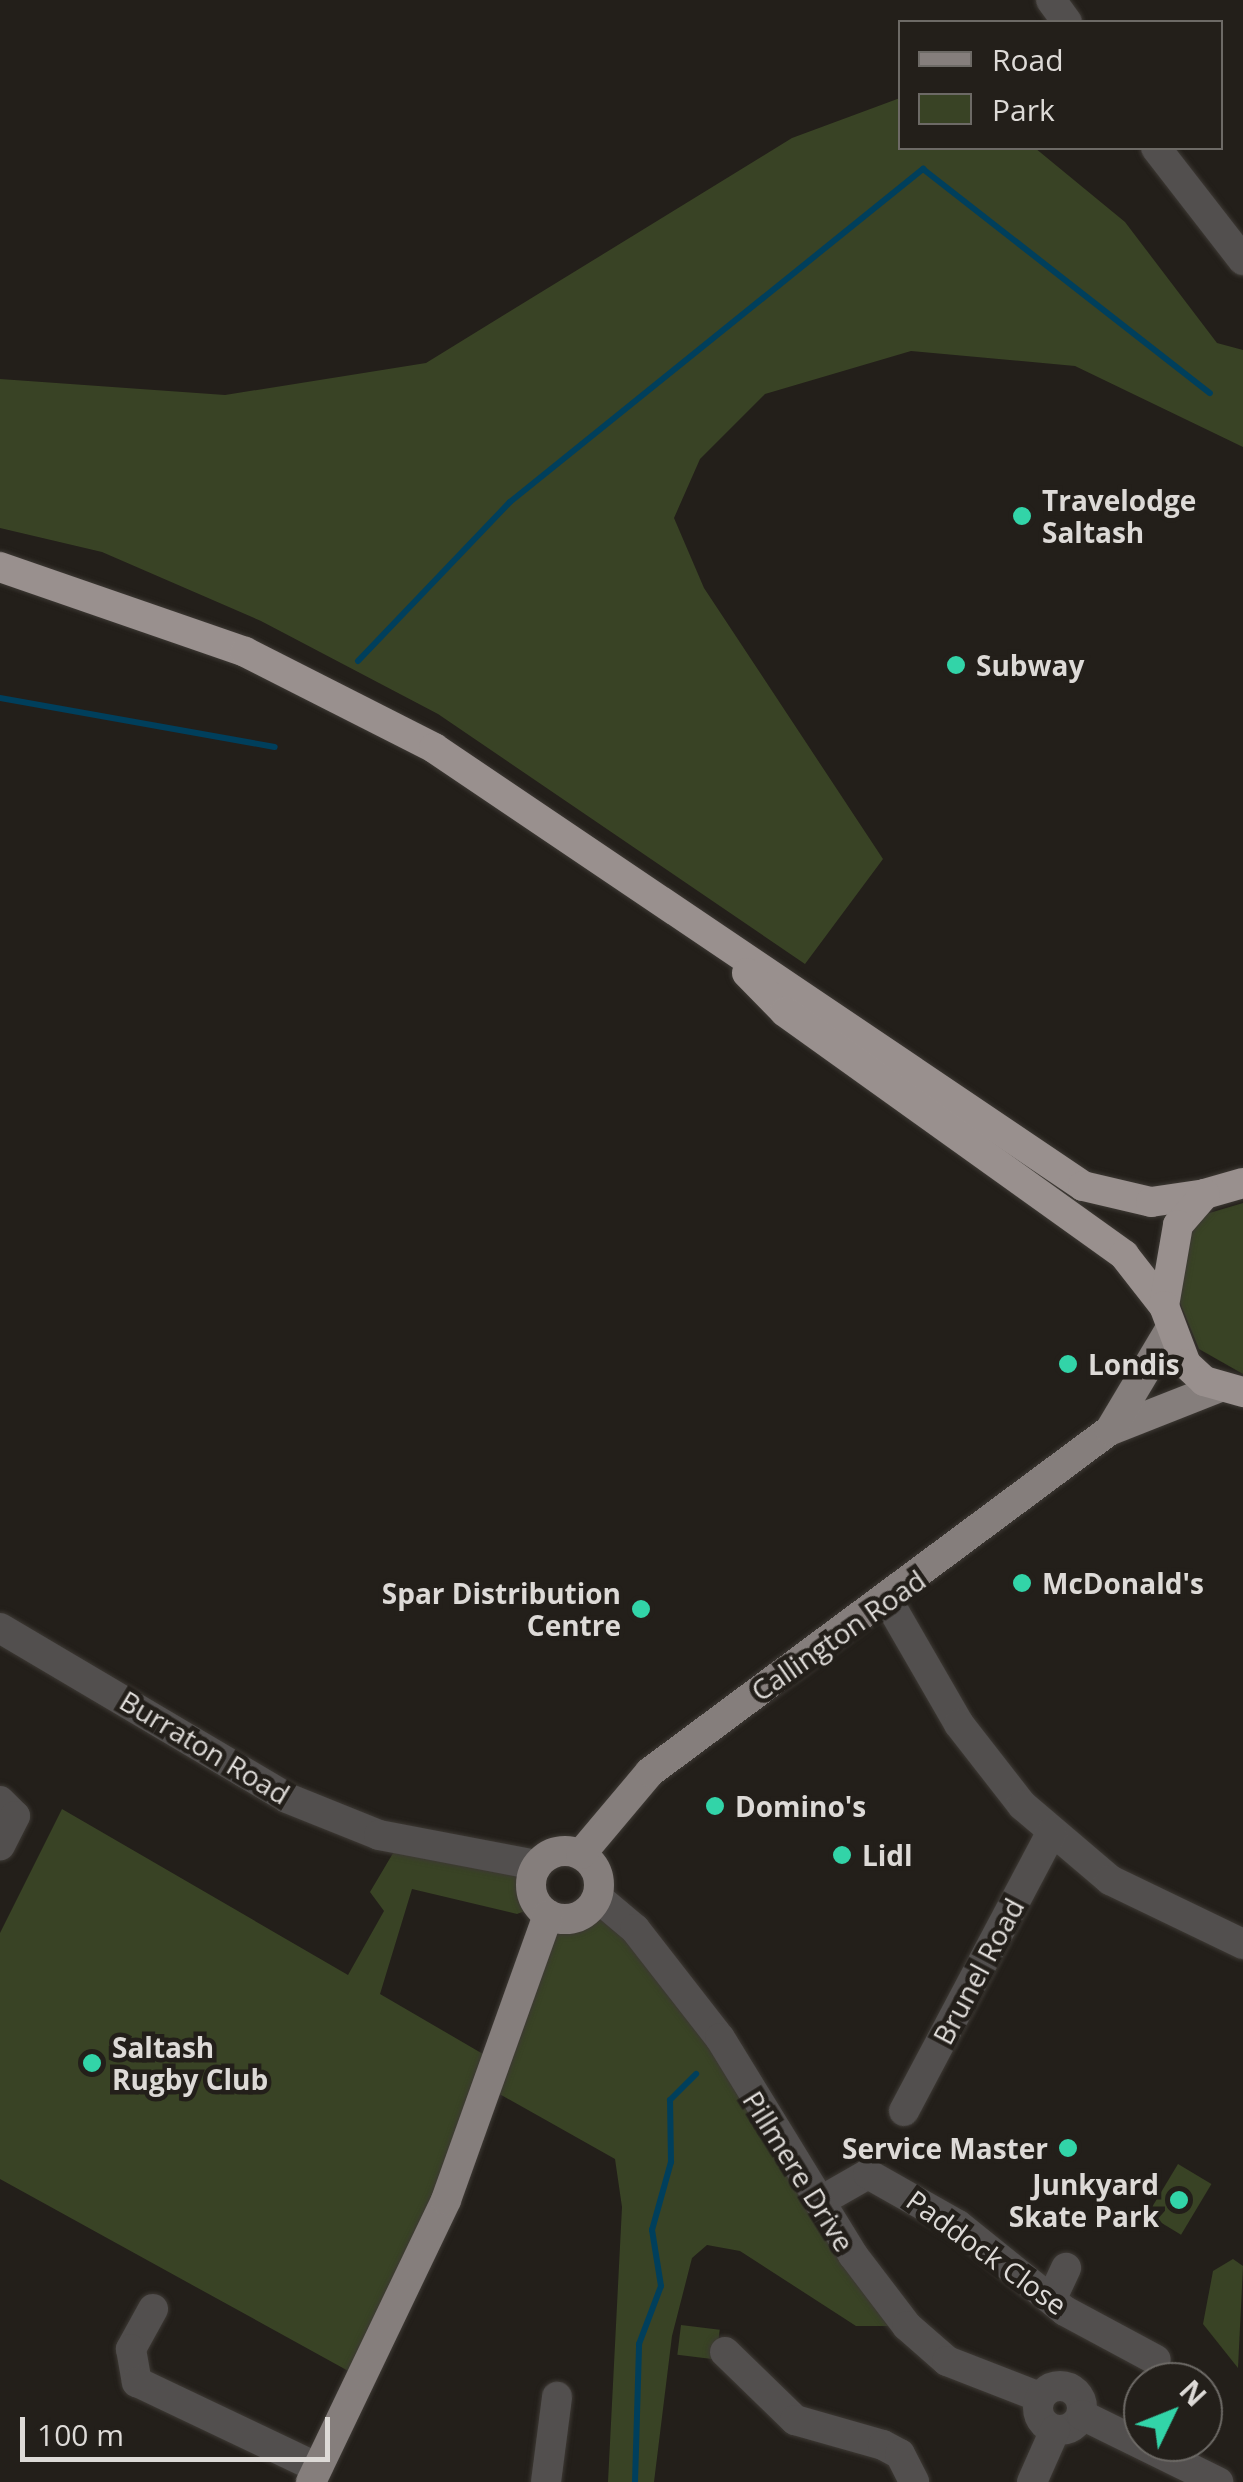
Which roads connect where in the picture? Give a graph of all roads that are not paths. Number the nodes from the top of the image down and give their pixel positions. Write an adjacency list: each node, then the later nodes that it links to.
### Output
1 (1158, 150): 2 (street)
2 (1243, 260)
3 (0, 567): 4 (highway)
4 (723, 950): 6 (highway); 7 (highway)
5 (1243, 1166): 6 (highway)
6 (1222, 1188): 7 (highway)
7 (1167, 1319): 8 (highway); 9 (main road, Callington Road)
8 (1231, 1390): 9 (main road, Callington Road)
9 (1110, 1430): 10 (main road, Callington Road)
10 (888, 1601): 13 (street); 15 (main road, Callington Road)
11 (0, 1628): 16 (street, Burraton Road)
12 (0, 1800): 14 (street)
13 (1052, 1832): 19 (street); 20 (street, Brunel Road)
14 (0, 1846)
15 (581, 1854): 16 (main road); 17 (main road)
16 (536, 1865): 18 (main road)
17 (597, 1897): 18 (main road); 21 (street, Pillmere Drive)
18 (548, 1914): 29 (main road)
19 (1243, 1944)
20 (904, 2111)
21 (819, 2202): 23 (street, Paddock Close); 28 (street, Pillmere Drive)
22 (1066, 2268): 23 (street)
23 (1053, 2296): 26 (street, Paddock Close)
24 (153, 2309): 29 (street)
25 (725, 2352): 31 (street)
26 (1156, 2360)
27 (557, 2398): 30 (street)
28 (1068, 2422): 32 (street); 33 (street, Pillmere Drive)
29 (314, 2475)
30 (546, 2482)
31 (914, 2482)
32 (1032, 2482)
33 (1218, 2482)

